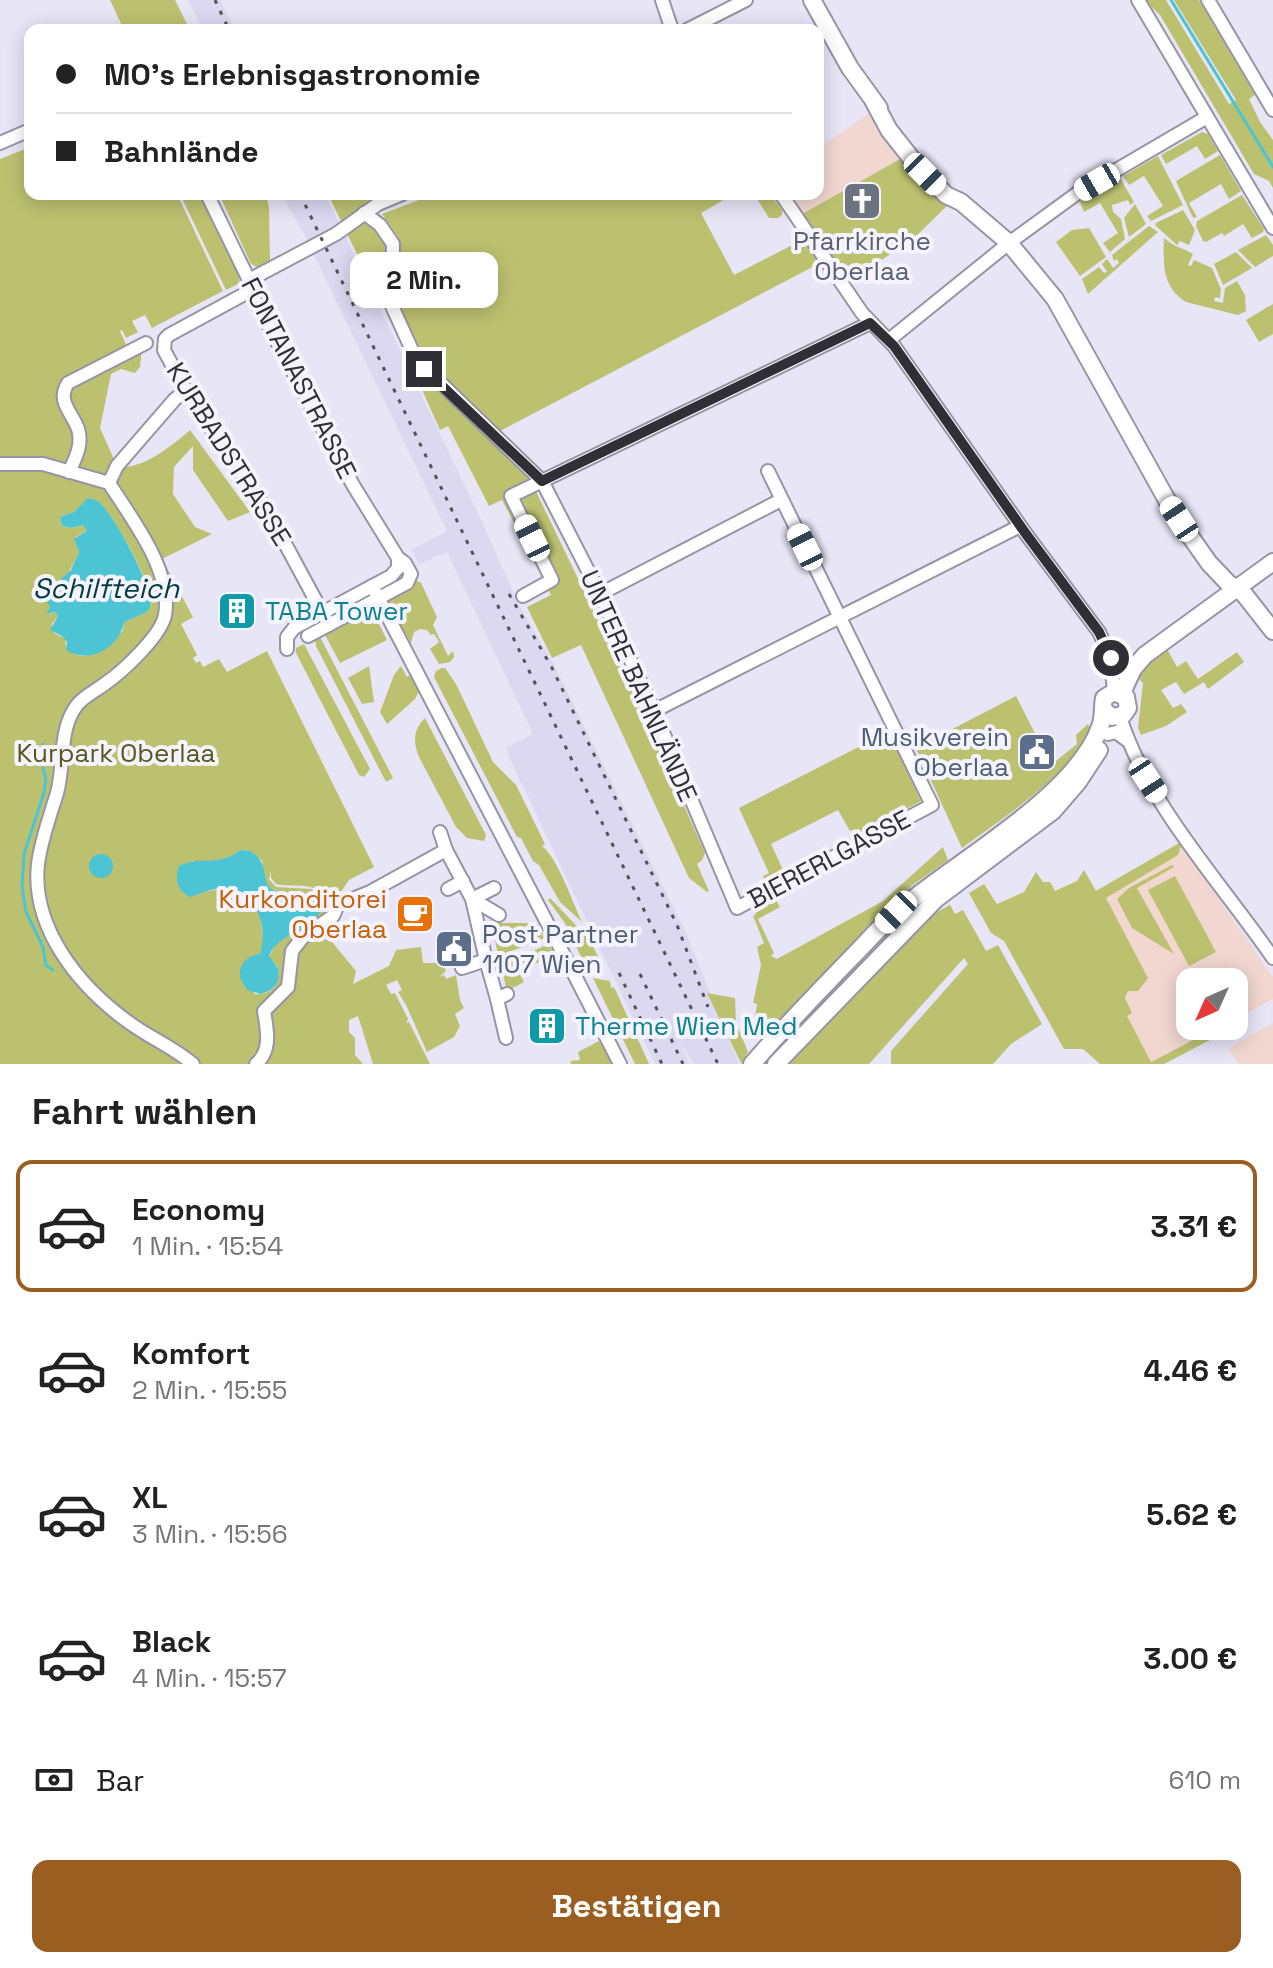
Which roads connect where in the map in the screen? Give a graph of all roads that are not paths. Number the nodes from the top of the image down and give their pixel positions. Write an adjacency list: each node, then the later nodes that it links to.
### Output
1 (662, 0): 6 (street)
2 (746, 0): 7 (street)
3 (812, 0): 17 (main road)
4 (1138, 0): 9 (street)
5 (1208, 0): 8 (street)
6 (670, 24)
7 (699, 24)
8 (1273, 110)
9 (1207, 117): 16 (street); 17 (street)
10 (24, 133): 11 (street)
11 (0, 143)
12 (210, 200): 18 (street, FONTANASTRASSE)
13 (390, 200): 15 (street)
14 (785, 200): 19 (street)
15 (364, 213): 18 (street); 26 (street)
16 (1273, 228)
17 (1009, 243): 20 (street); 31 (main road)
18 (250, 286): 22 (street, KURBADSTRASSE); 32 (street, FONTANASTRASSE)
19 (870, 323): 20 (street); 26 (street)
20 (889, 340): 29 (street)
21 (146, 343): 25 (street)
22 (186, 391): 27 (street); 35 (street, KURBADSTRASSE)
23 (0, 464): 25 (street)
24 (768, 471): 28 (street, BIERERLGASSE)
25 (69, 472): 27 (street)
26 (542, 481): 33 (street, UNTERE BAHNLÄNDE); 34 (street, UNTERE BAHNLÄNDE)
27 (109, 483): 62 (street)
28 (781, 500): 33 (street); 36 (street, BIERERLGASSE)
29 (1020, 526): 36 (street); 41 (street)
30 (1273, 562): 31 (main road)
31 (1236, 588): 38 (main road); 42 (main road)
32 (375, 592): 35 (street); 37 (street); 64 (street)
33 (600, 594): 44 (street, UNTERE BAHNLÄNDE)
34 (523, 596)
35 (322, 612): 37 (street, KURBADSTRASSE); 40 (street)
36 (840, 618): 44 (street); 54 (street, BIERERLGASSE)
37 (329, 625): 39 (street)
38 (1273, 631)
39 (308, 636)
40 (287, 649)
41 (1111, 658): 42 (street); 43 (street)
42 (1138, 661): 43 (main road)
43 (1117, 706): 45 (main road); 46 (street); 47 (street); 65 (main road)
44 (654, 711): 54 (street, UNTERE BAHNLÄNDE)
45 (1108, 734): 46 (street); 66 (main road)
46 (1128, 741): 47 (street)
47 (1140, 764): 58 (street)
48 (440, 832): 49 (street)
49 (446, 850): 50 (street); 63 (street)
50 (463, 881): 52 (street); 53 (street)
51 (494, 888): 53 (street)
52 (448, 889)
53 (472, 899): 55 (street); 56 (street)
54 (737, 908)
55 (499, 915)
56 (477, 921): 57 (street); 59 (street)
57 (464, 928)
58 (1273, 958)
59 (486, 960): 60 (street); 61 (street)
60 (462, 968)
61 (506, 1038)
62 (193, 1064)
63 (256, 1064)
64 (620, 1064)
65 (752, 1064)
66 (776, 1064)

